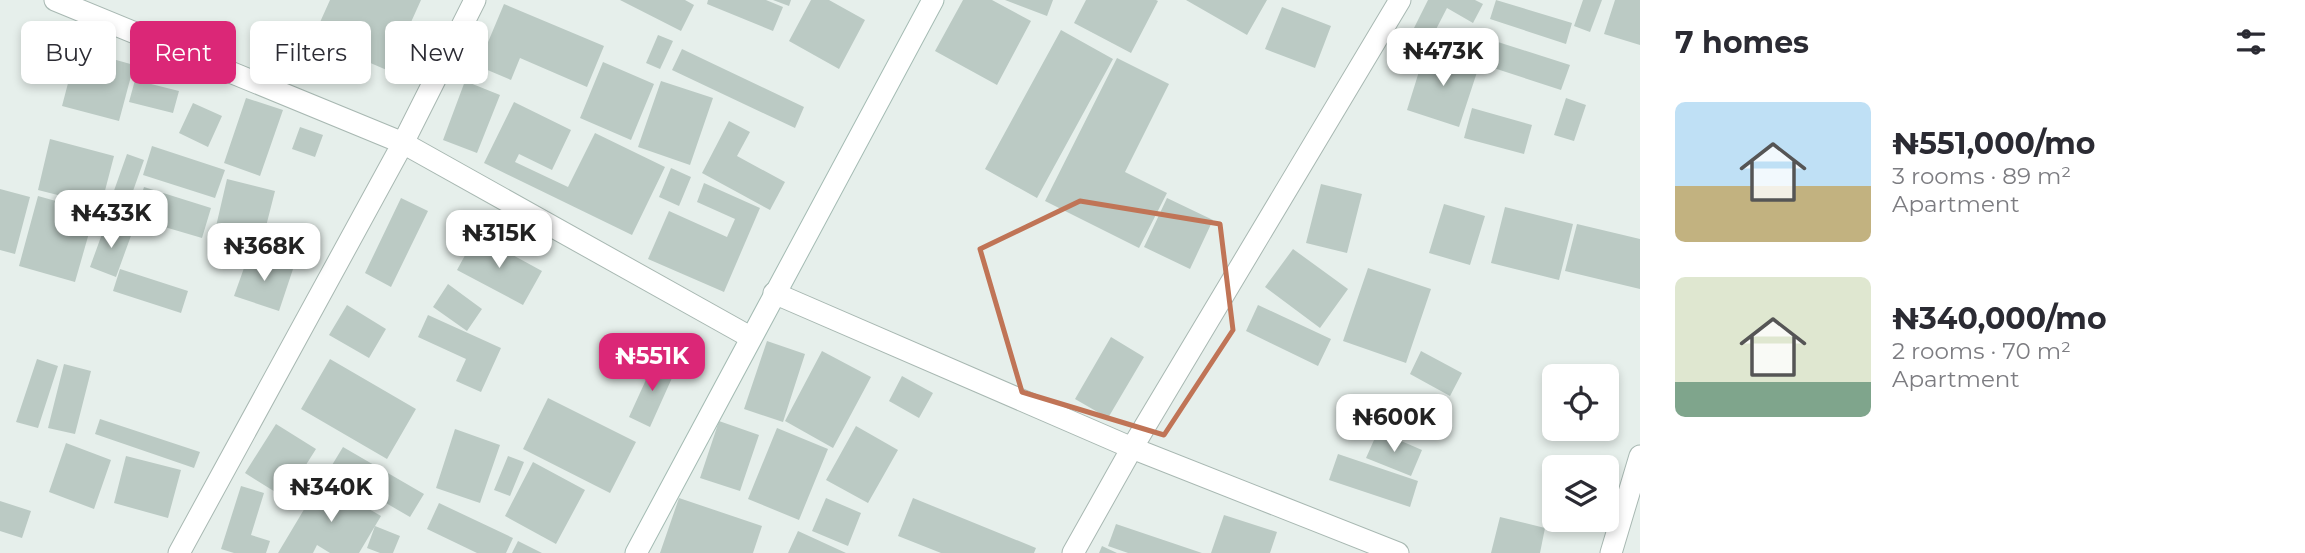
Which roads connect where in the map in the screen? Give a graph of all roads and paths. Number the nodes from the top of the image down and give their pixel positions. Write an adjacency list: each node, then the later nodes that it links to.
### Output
1 (54, 0): 5 (street)
2 (475, 0): 5 (street)
3 (933, 0): 6 (street)
4 (1401, 0): 8 (street)
5 (403, 144): 7 (street); 10 (street)
6 (774, 293): 7 (street); 8 (street)
7 (750, 337): 11 (street)
8 (1132, 448): 12 (street); 13 (street)
9 (1640, 456): 14 (street)
10 (179, 553)
11 (636, 553)
12 (1073, 553)
13 (1398, 553)
14 (1611, 553)

